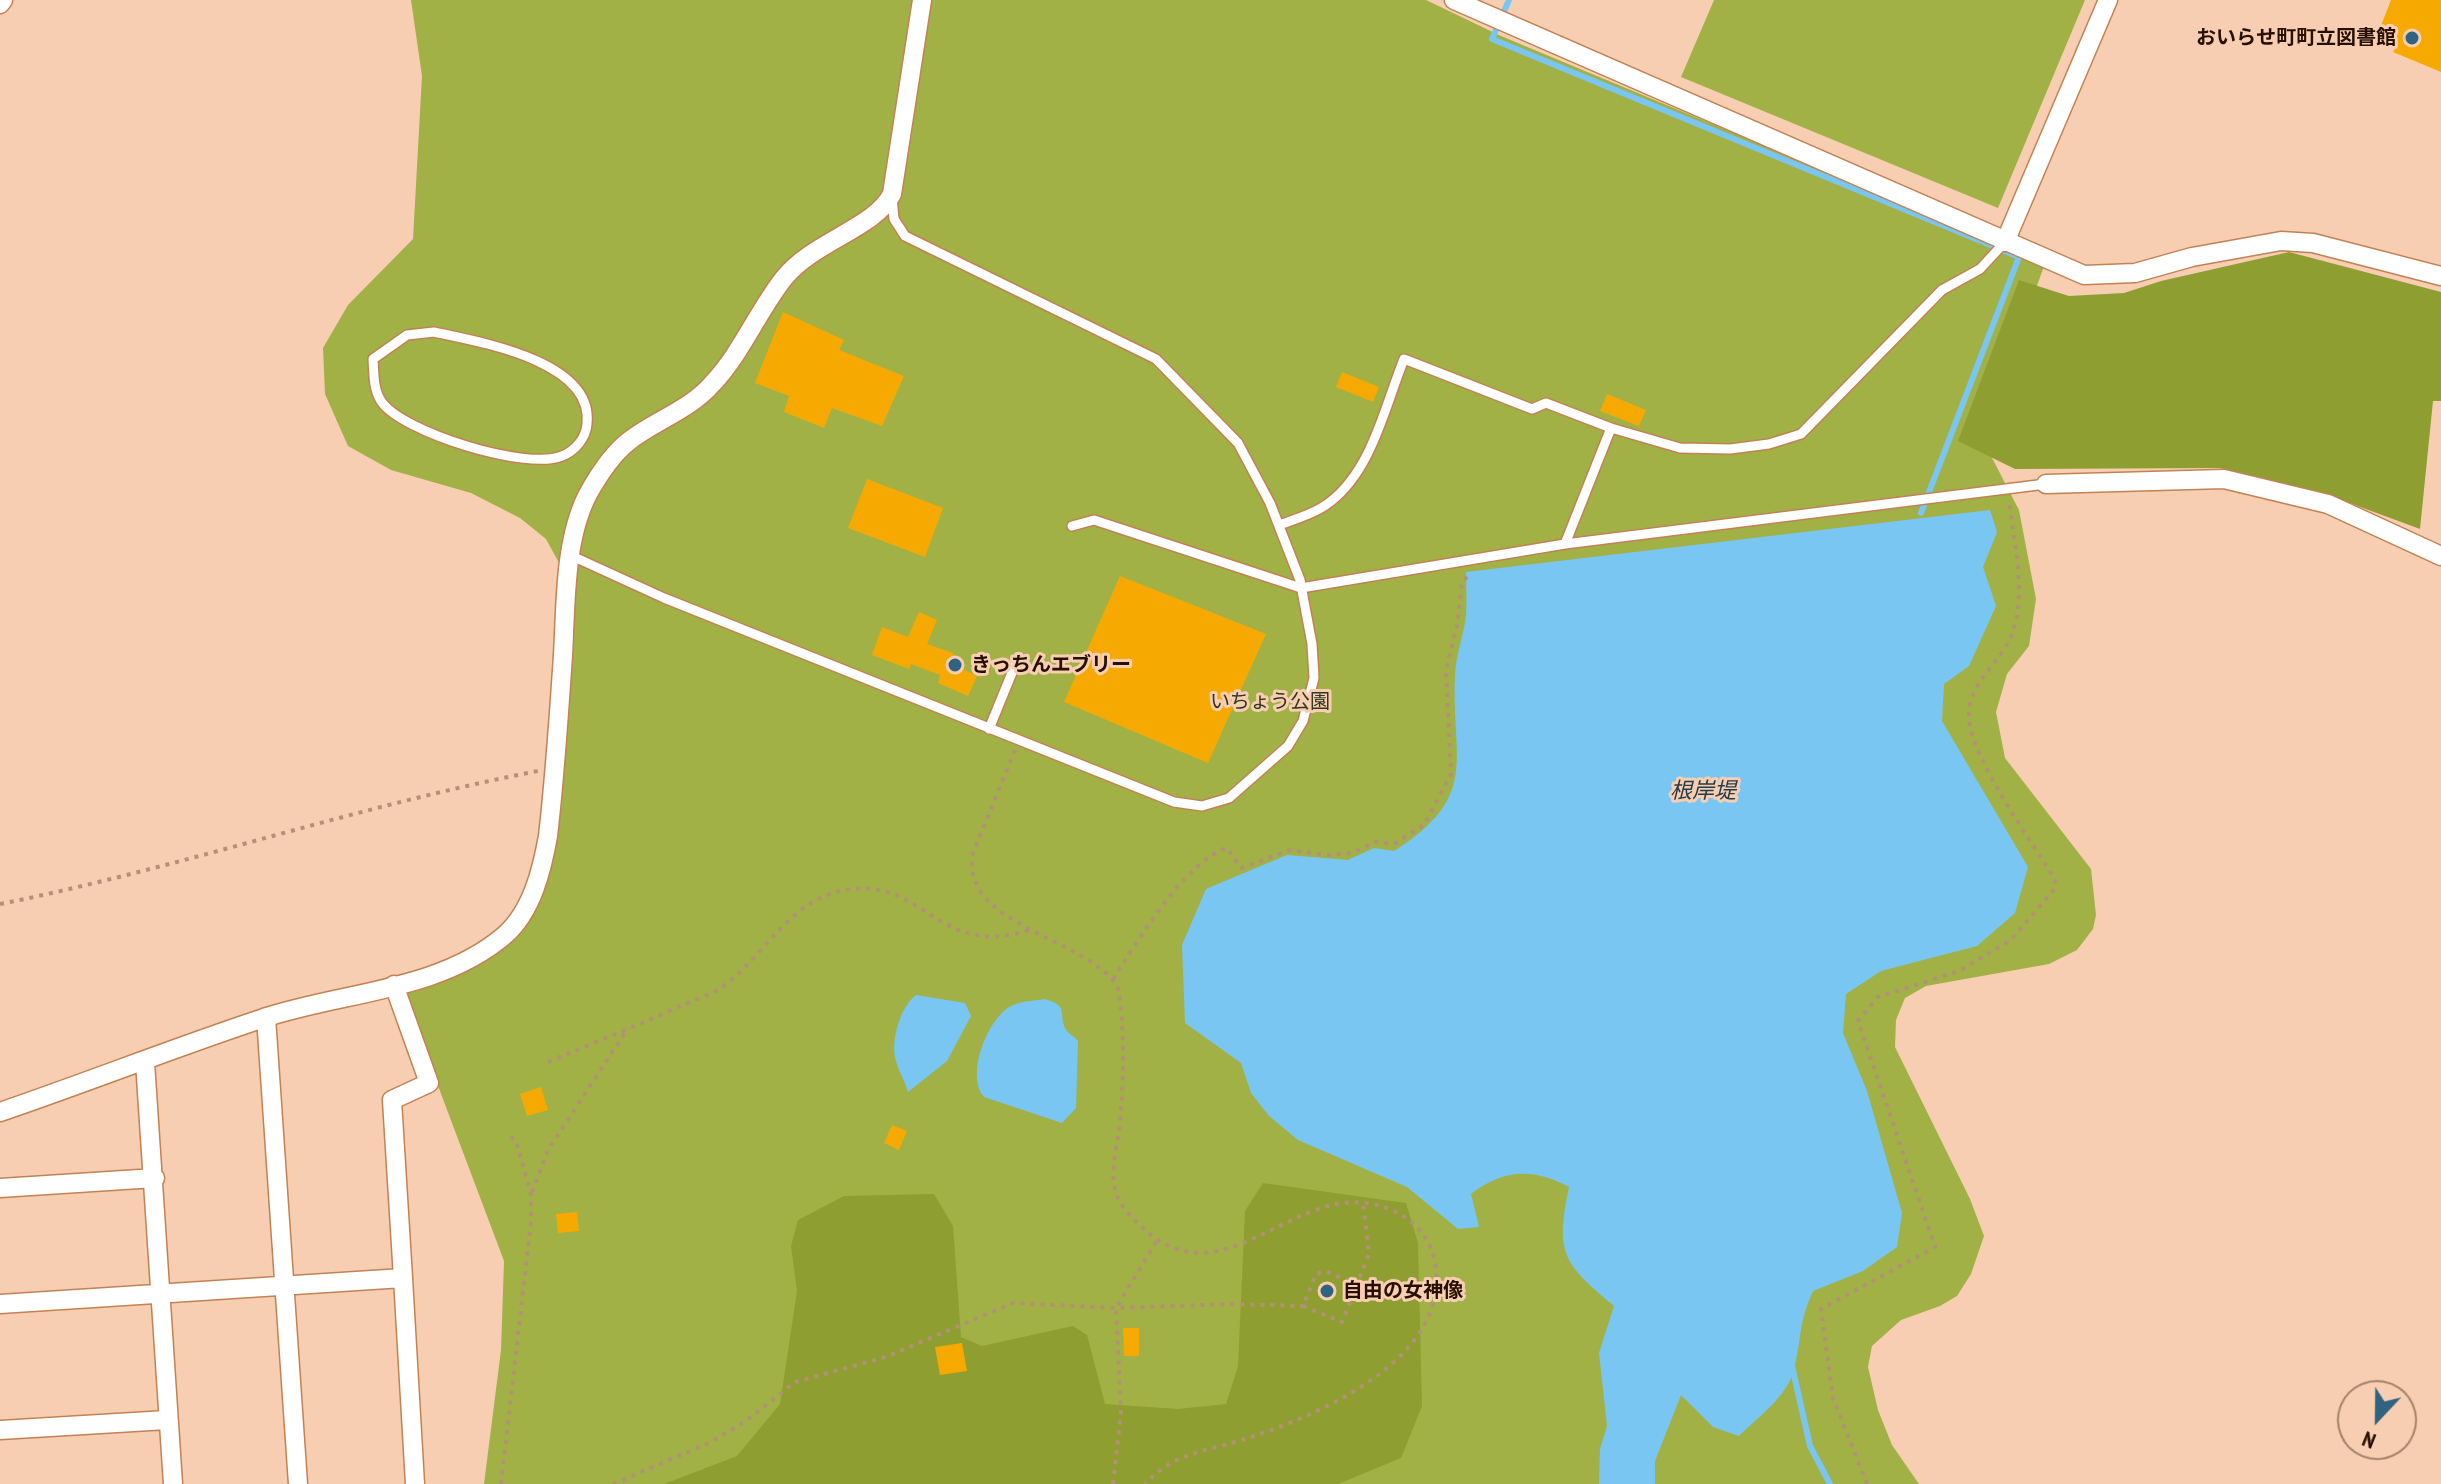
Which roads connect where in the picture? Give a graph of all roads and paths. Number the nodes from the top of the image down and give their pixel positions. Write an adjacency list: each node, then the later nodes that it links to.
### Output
1 (922, 0): 4 (street)
2 (1454, 0): 5 (street)
3 (2108, 0): 5 (street)
4 (892, 194): 11 (lane); 14 (street)
5 (2005, 242): 6 (street); 8 (lane)
6 (2441, 276)
7 (587, 404): 7 (lane)
8 (1611, 428): 11 (lane); 13 (lane)
9 (2046, 484): 13 (lane); 15 (street)
10 (2008, 497): 53 (path)
11 (1279, 525): 17 (lane)
12 (1072, 526): 17 (lane)
13 (1565, 544): 17 (lane)
14 (572, 556): 19 (lane); 21 (street)
15 (2441, 556)
16 (1477, 567): 24 (path)
17 (1301, 588): 20 (lane)
18 (1016, 663): 19 (lane)
19 (989, 729): 20 (lane)
20 (1019, 740): 23 (path)
21 (556, 767): 22 (path); 25 (street)
22 (0, 904)
23 (1030, 929): 24 (path); 27 (path)
24 (1113, 979): 36 (path)
25 (394, 985): 26 (street); 37 (street)
26 (266, 1017): 28 (street); 38 (street)
27 (629, 1028): 29 (path); 34 (path)
28 (145, 1062): 30 (street); 32 (street)
29 (548, 1062)
30 (0, 1112)
31 (509, 1135): 34 (path)
32 (155, 1178): 33 (street); 40 (street)
33 (0, 1188)
34 (531, 1194): 49 (path)
35 (1363, 1202): 36 (path); 39 (path); 52 (path)
36 (1158, 1239): 43 (path)
37 (403, 1278): 38 (street); 48 (street)
38 (285, 1285): 40 (street); 47 (street)
39 (1354, 1290): 42 (path); 42 (path)
40 (161, 1292): 41 (street); 44 (street)
41 (0, 1304)
42 (1303, 1306): 43 (path)
43 (1116, 1308): 50 (path); 51 (path)
44 (167, 1420): 45 (street); 46 (street)
45 (0, 1430)
46 (173, 1484)
47 (298, 1484)
48 (415, 1484)
49 (501, 1484)
50 (613, 1484)
51 (1113, 1484)
52 (1145, 1484)
53 (1867, 1484)

